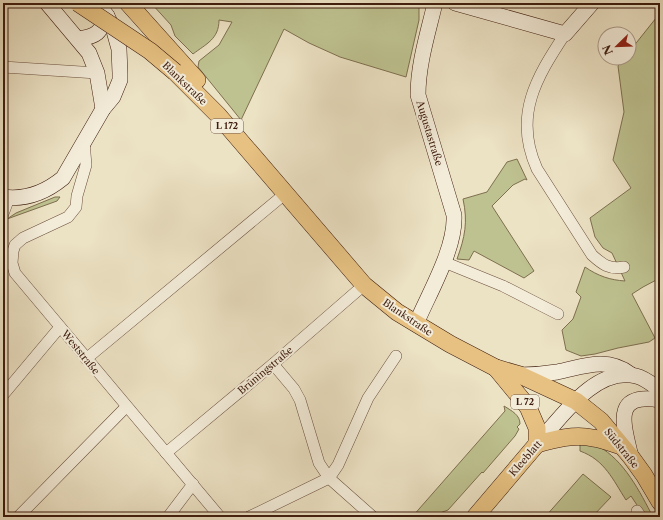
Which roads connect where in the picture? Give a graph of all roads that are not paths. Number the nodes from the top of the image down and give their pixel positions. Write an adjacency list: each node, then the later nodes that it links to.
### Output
1 (47, 3): 10 (street)
2 (78, 3): 17 (main road, Blankstraße / L 172, bridge)
3 (98, 3): 8 (street)
4 (128, 3): 17 (main road, Blankstraße / L 172)
5 (435, 3): 21 (street, Augustastraße)
6 (455, 3): 9 (street)
7 (592, 3): 9 (street)
8 (107, 16): 10 (street); 13 (street)
9 (566, 34): 22 (street)
10 (79, 39): 12 (street)
11 (3, 67): 12 (street)
12 (97, 73): 13 (street); 14 (street)
13 (113, 97): 14 (street)
14 (103, 109): 15 (street)
15 (84, 142): 16 (street); 18 (street, Weststraße)
16 (63, 178): 18 (street); 19 (street)
17 (281, 188): 23 (main road, Blankstraße / L 172); 28 (street)
18 (77, 196): 26 (street, Weststraße)
19 (6, 198): 20 (street)
20 (3, 214)
21 (444, 262): 24 (street); 25 (street, Augustastraße)
22 (624, 266)
23 (364, 285): 25 (main road, Blankstraße / L 172); 29 (street, Brüningstraße)
24 (558, 314)
25 (416, 324): 30 (main road, Blankstraße / L 172)
26 (60, 327): 28 (street, Weststraße); 34 (street)
27 (396, 356): 41 (street)
28 (86, 359): 37 (street, Weststraße)
29 (273, 364): 40 (street, Brüningstraße); 41 (street)
30 (496, 368): 31 (main road, Blankstraße / L 172); 38 (main road, L 72)
31 (520, 375): 32 (street); 36 (main road, Blankstraße / L 172)
32 (633, 375): 33 (street); 36 (street, Kleeblatt)
33 (660, 390)
34 (3, 395)
35 (660, 400): 39 (street)
36 (576, 401): 38 (street, Kleeblatt); 39 (main road, Südstraße / L 172)
37 (126, 407): 40 (street, Weststraße); 44 (street)
38 (537, 444): 39 (main road); 49 (main road, Kleeblatt)
39 (626, 451): 43 (main road, Südstraße / L 172)
40 (166, 453): 42 (street, Weststraße)
41 (328, 478): 47 (street); 48 (street)
42 (193, 484): 45 (street); 46 (street, Weststraße)
43 (660, 502)
44 (18, 517)
45 (168, 517)
46 (220, 517)
47 (249, 517)
48 (373, 517)
49 (475, 517)

